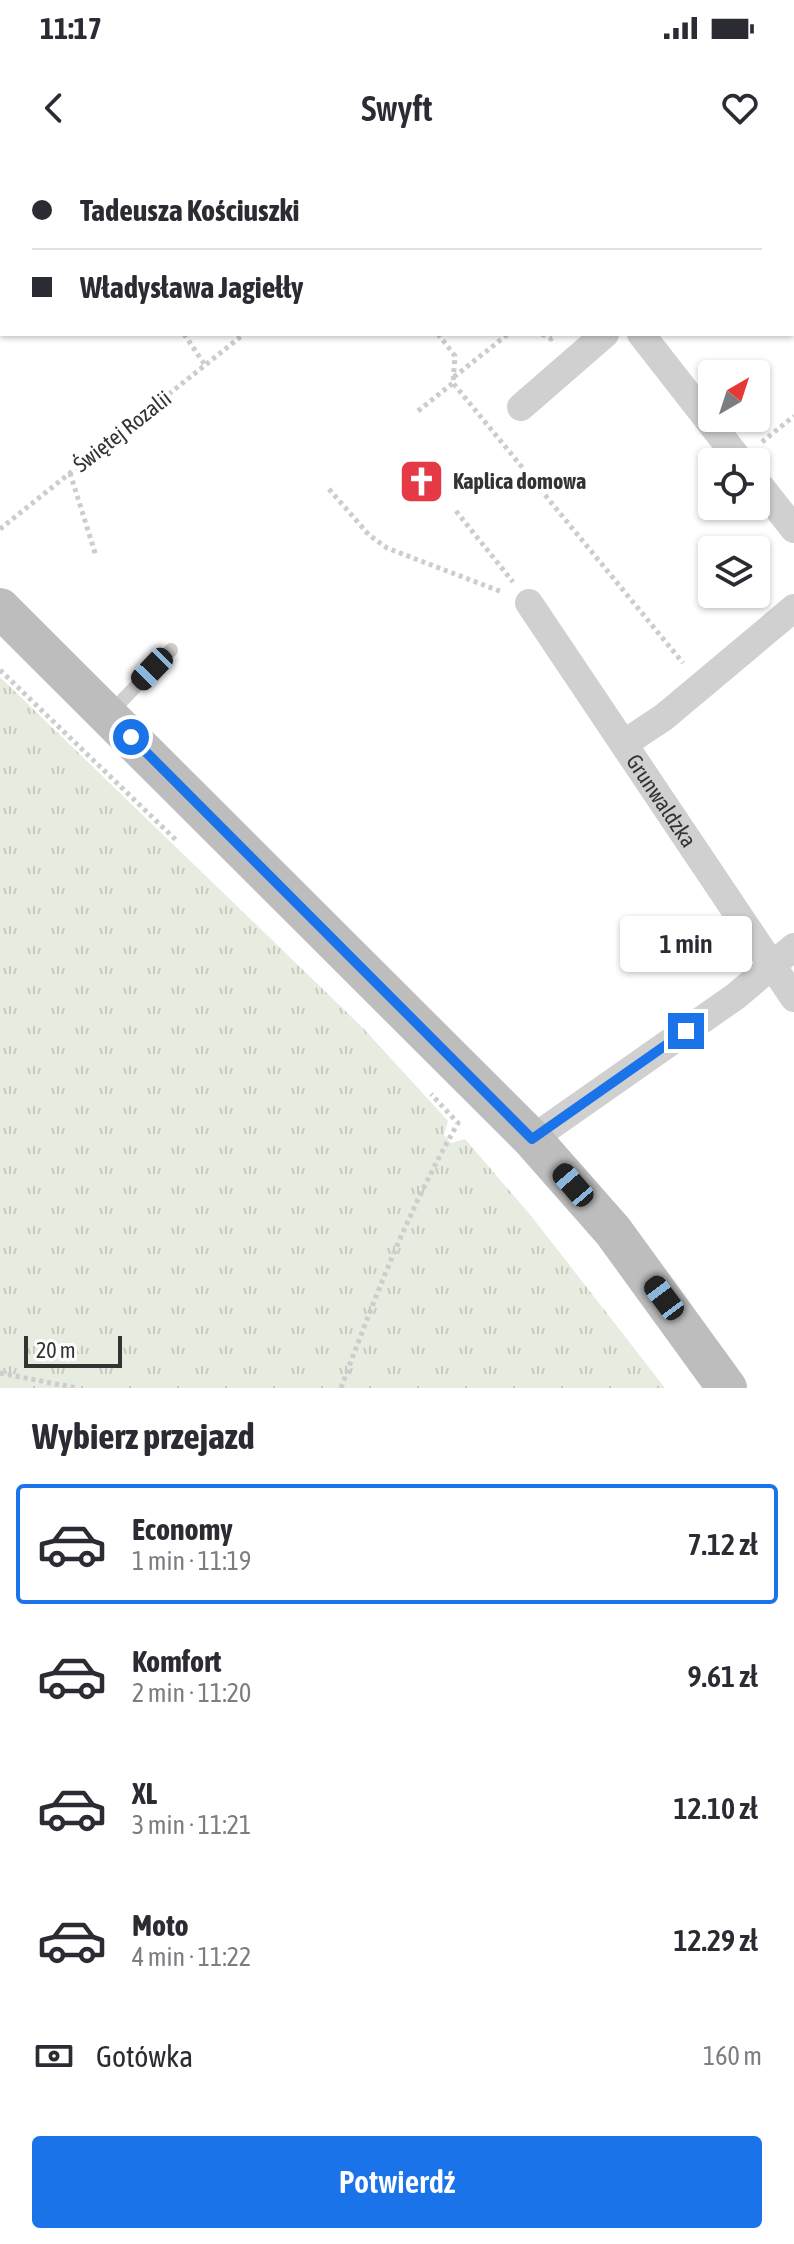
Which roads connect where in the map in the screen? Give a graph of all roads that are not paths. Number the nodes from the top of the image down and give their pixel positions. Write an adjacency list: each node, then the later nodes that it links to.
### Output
1 (603, 336): 3 (street)
2 (643, 336): 4 (street)
3 (521, 407)
4 (731, 448)
5 (770, 499): 6 (street)
6 (794, 529)
7 (529, 603): 12 (street, Grunwaldzka)
8 (0, 608): 11 (street)
9 (794, 608): 12 (street)
10 (171, 650): 11 (lane)
11 (109, 714): 16 (street)
12 (625, 743): 14 (street, Grunwaldzka)
13 (794, 947): 14 (street)
14 (772, 966): 15 (street, Grunwaldzka); 16 (street)
15 (794, 998)
16 (532, 1139): 17 (street)
17 (727, 1388)

